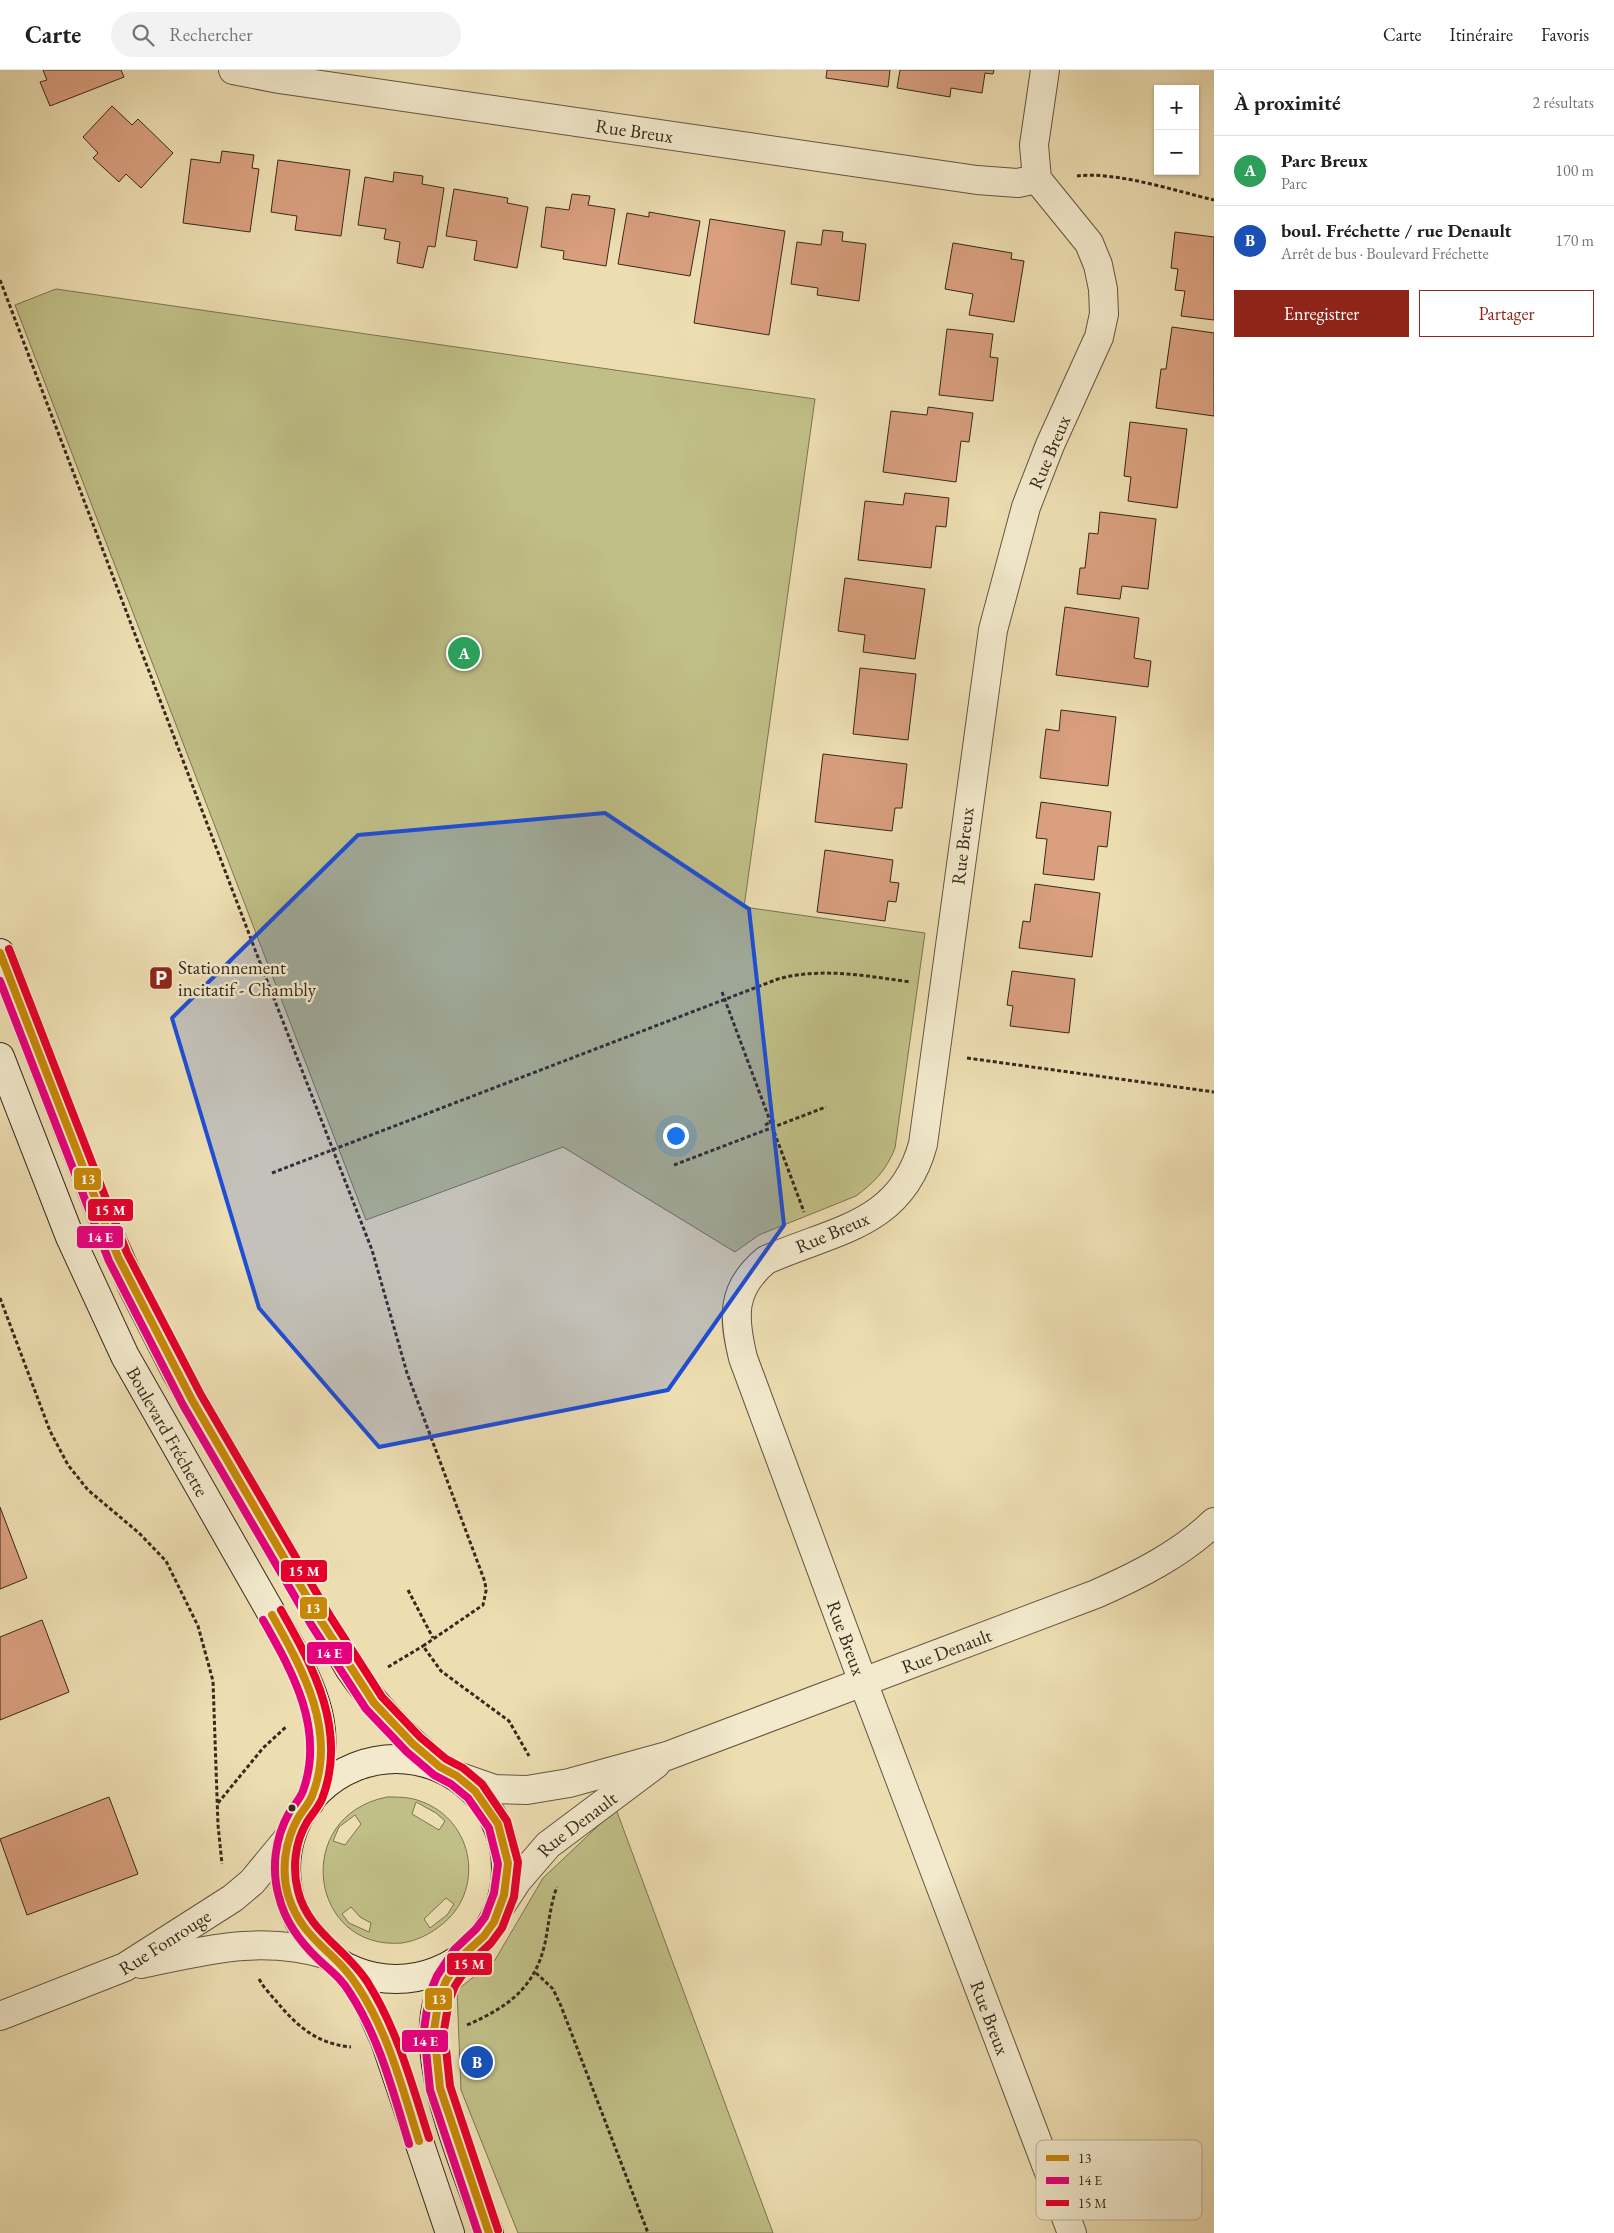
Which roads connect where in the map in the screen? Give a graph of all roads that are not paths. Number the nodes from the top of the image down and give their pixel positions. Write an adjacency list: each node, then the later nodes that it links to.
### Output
1 (233, 70): 3 (street, Rue Breux)
2 (1045, 70): 3 (street)
3 (1037, 179): 7 (street, Rue Breux)
4 (0, 953): 9 (street, Boulevard Fréchette)
5 (0, 1057): 10 (street, Boulevard Fréchette)
6 (1214, 1522): 7 (street, Rue Denault)
7 (863, 1682): 8 (street, Rue Denault); 17 (street, Rue Breux)
8 (667, 1756): 9 (street, Rue Denault); 12 (street, Rue Denault)
9 (448, 1772): 10 (street, Rue Denault); 12 (street, Boulevard Fréchette)
10 (310, 1802): 11 (street)
11 (290, 1836): 14 (street); 15 (street, Rue Fonrouge)
12 (500, 1907): 13 (street)
13 (462, 1956): 14 (street); 20 (street)
14 (335, 1960): 15 (street, Rue Fonrouge); 19 (street)
15 (125, 1967): 16 (street)
16 (0, 2016)
17 (1037, 2140)
18 (1067, 2220): 21 (street, Rue Breux)
19 (450, 2233)
20 (489, 2233)
21 (1072, 2233)

